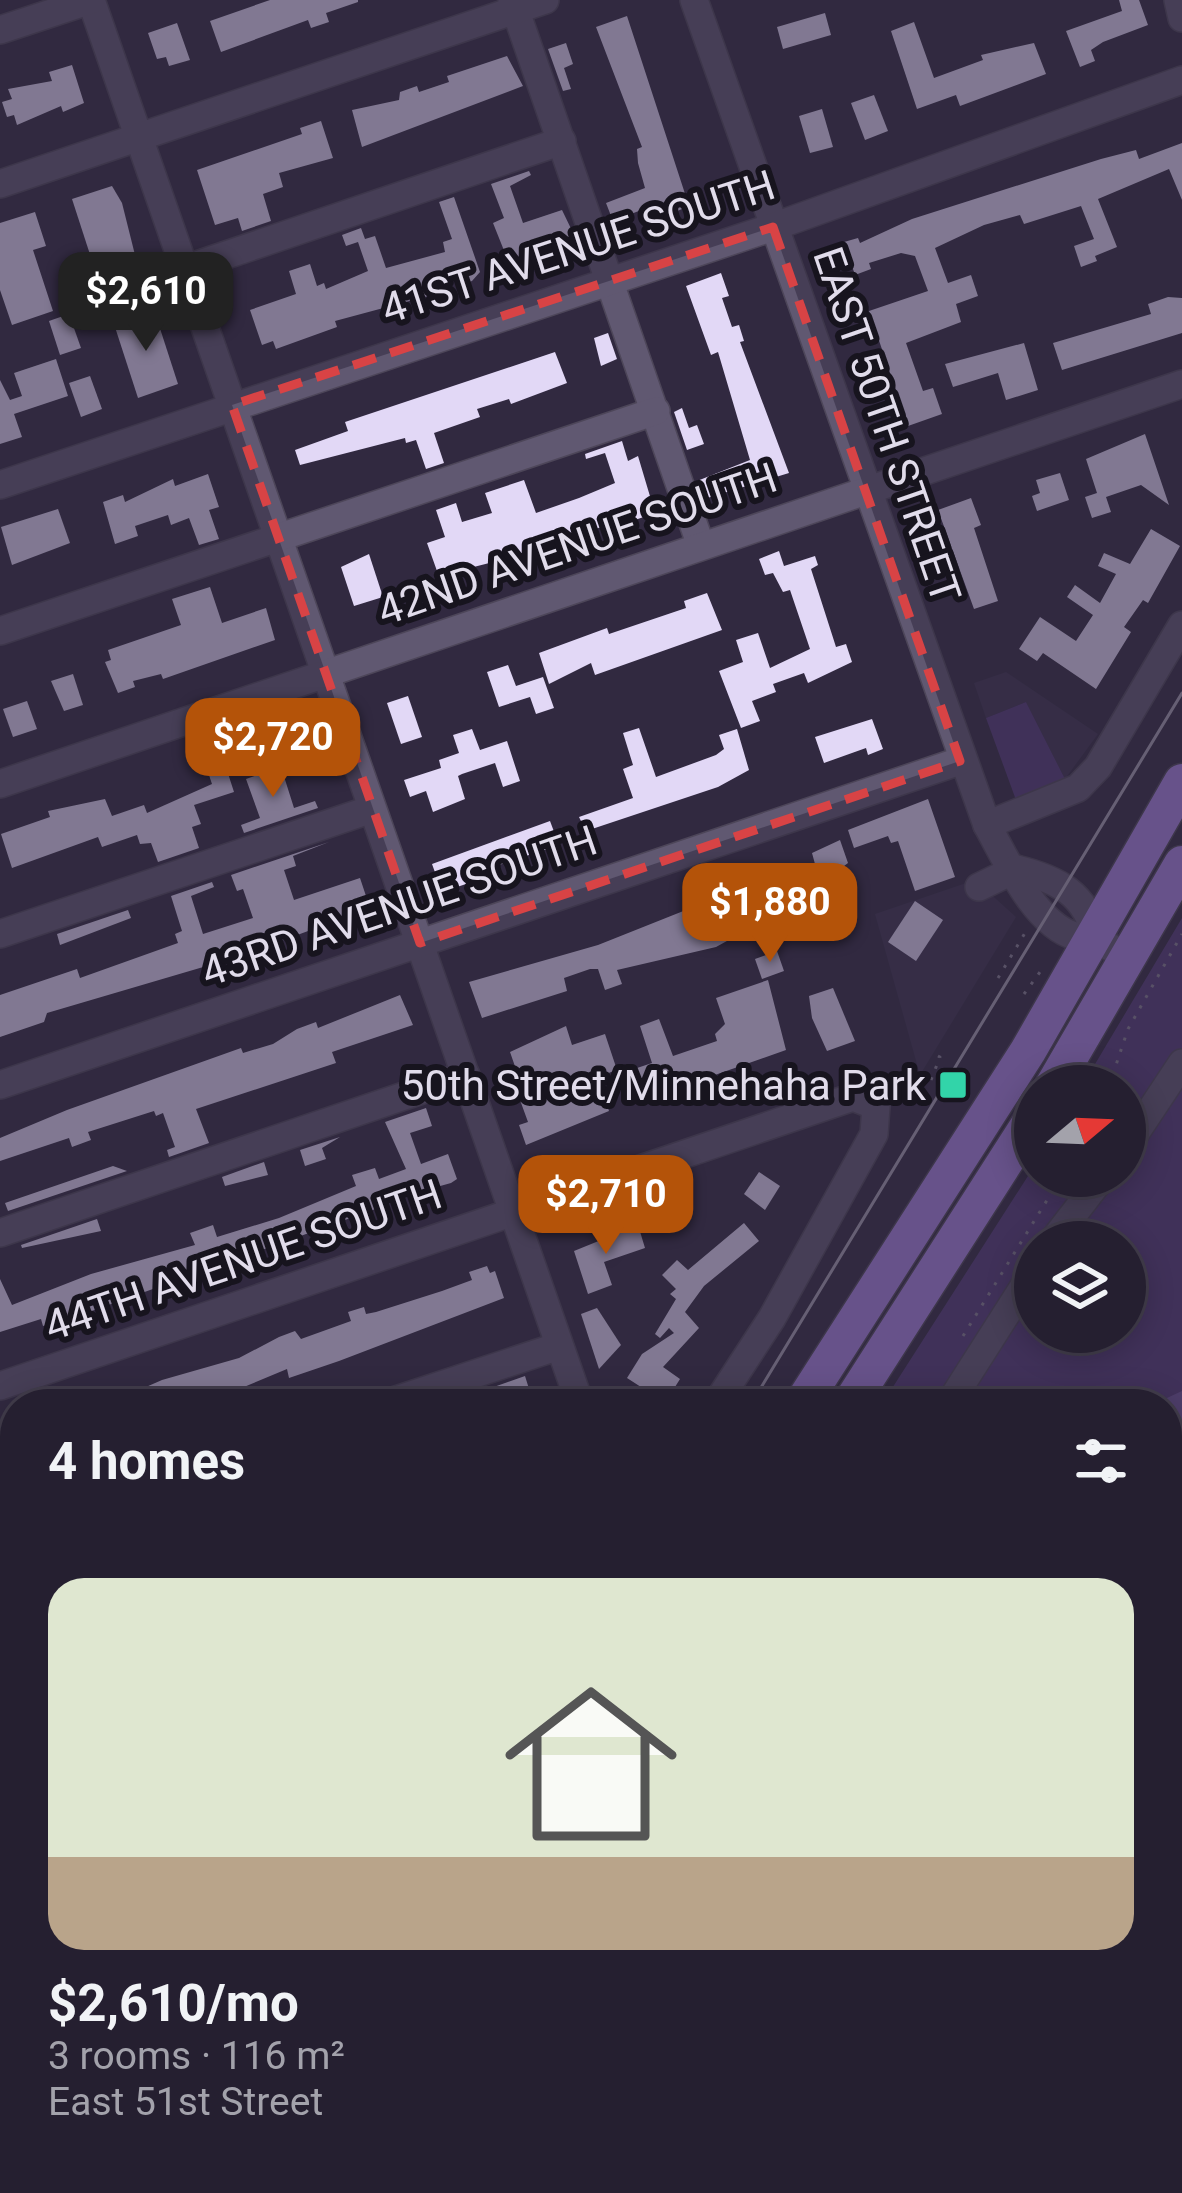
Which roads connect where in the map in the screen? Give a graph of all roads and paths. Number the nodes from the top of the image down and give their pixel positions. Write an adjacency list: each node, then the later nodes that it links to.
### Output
1 (91, 0): 7 (street); 9 (street)
2 (545, 0): 5 (street)
3 (694, 0): 12 (street, EAST 50TH STREET)
4 (1178, 0): 6 (street)
5 (513, 5): 9 (street); 10 (street)
6 (1182, 18)
7 (0, 30)
8 (1181, 81): 12 (street, 41ST AVENUE SOUTH)
9 (139, 136): 11 (street); 13 (street)
10 (562, 141): 13 (street); 14 (street)
11 (0, 184)
12 (773, 227): 14 (street, 41ST AVENUE SOUTH); 19 (street, EAST 50TH STREET)
13 (185, 269): 16 (street)
14 (611, 281): 16 (street, 41ST AVENUE SOUTH); 17 (street)
15 (1182, 384): 19 (street, 42ND AVENUE SOUTH)
16 (232, 405): 18 (street, 41ST AVENUE SOUTH); 20 (street)
17 (656, 411): 20 (street); 21 (street)
18 (0, 485)
19 (865, 490): 21 (street, 42ND AVENUE SOUTH); 25 (street, EAST 50TH STREET)
20 (278, 538): 23 (street); 24 (street)
21 (700, 546): 24 (street, 42ND AVENUE SOUTH)
22 (1182, 625): 29 (street)
23 (0, 631)
24 (325, 674): 27 (street, 42ND AVENUE SOUTH); 28 (street)
25 (960, 761): 29 (street, EAST 50TH STREET); 36 (street, 43RD AVENUE SOUTH)
26 (1182, 782): 37 (highway)
27 (0, 784)
28 (372, 809): 34 (street); 36 (street)
29 (987, 825): 31 (street, EAST 50TH STREET)
30 (1182, 863): 37 (highway)
31 (1016, 869): 32 (street); 37 (street)
32 (988, 894)
33 (1028, 925): 39 (path)
34 (0, 934)
35 (1182, 934): 44 (path)
36 (420, 943): 45 (street); 47 (street, 43RD AVENUE SOUTH)
37 (1112, 947): 43 (highway); 62 (highway)
38 (1046, 966): 40 (path)
39 (998, 978)
40 (1024, 994)
41 (936, 1055): 46 (path)
42 (1182, 1063): 48 (street)
43 (1062, 1065)
44 (1116, 1065)
45 (466, 1075): 52 (street); 54 (street)
46 (931, 1080)
47 (0, 1085)
48 (1146, 1117)
49 (1014, 1148): 63 (highway)
50 (1049, 1197): 57 (path)
51 (1087, 1197): 53 (street)
52 (513, 1213): 56 (street); 58 (street, 44TH AVENUE SOUTH); 61 (street, 44TH AVENUE SOUTH)
53 (1068, 1221)
54 (0, 1233)
55 (1014, 1302): 64 (street)
56 (559, 1346): 59 (street); 60 (street)
57 (953, 1353)
58 (0, 1385)
59 (429, 1389)
60 (575, 1389)
61 (725, 1389)
62 (812, 1389)
63 (860, 1389)
64 (959, 1389)

